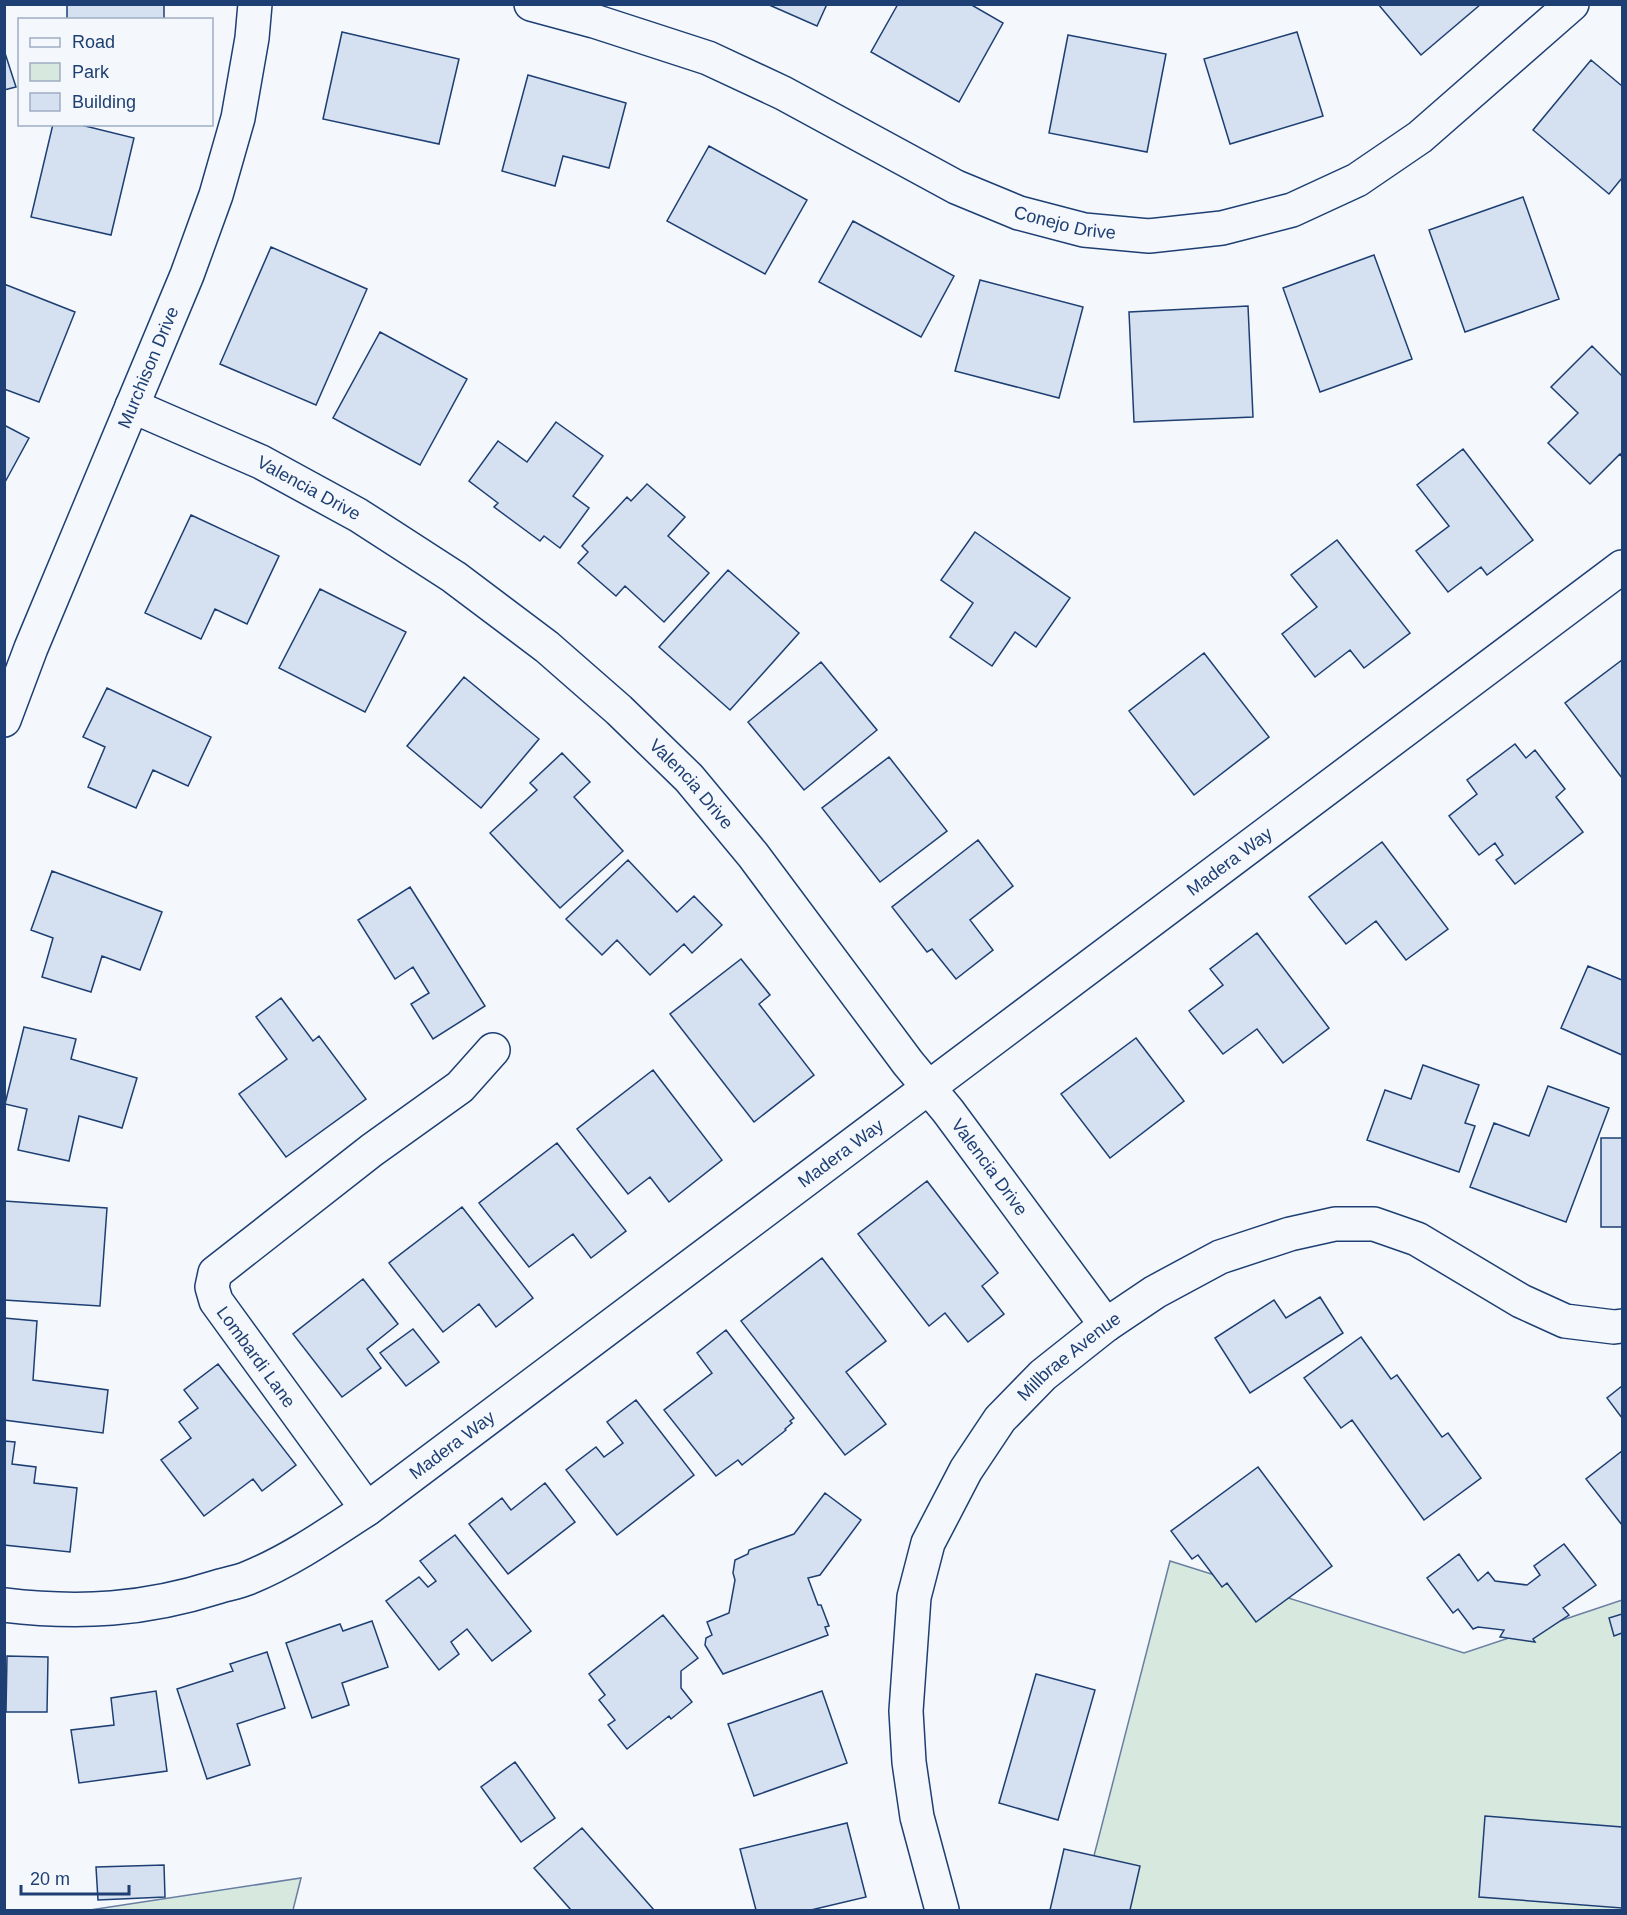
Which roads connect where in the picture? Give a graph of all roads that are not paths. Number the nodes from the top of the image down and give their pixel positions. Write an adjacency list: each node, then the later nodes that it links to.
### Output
1 (255, 4): 4 (street, Murchison Drive)
2 (531, 4): 3 (street, Conejo Drive)
3 (1572, 4)
4 (132, 406): 6 (street, Murchison Drive); 8 (street, Valencia Drive)
5 (1623, 567): 8 (street, Madera Way)
6 (4, 720)
7 (493, 1050): 11 (street, Lombardi Lane)
8 (928, 1087): 9 (street, Valencia Drive); 11 (street, Madera Way)
9 (1106, 1325): 10 (street, Millbrae Avenue); 13 (street, Millbrae Avenue)
10 (1623, 1326)
11 (367, 1509): 12 (street, Madera Way)
12 (4, 1605)
13 (942, 1911)

